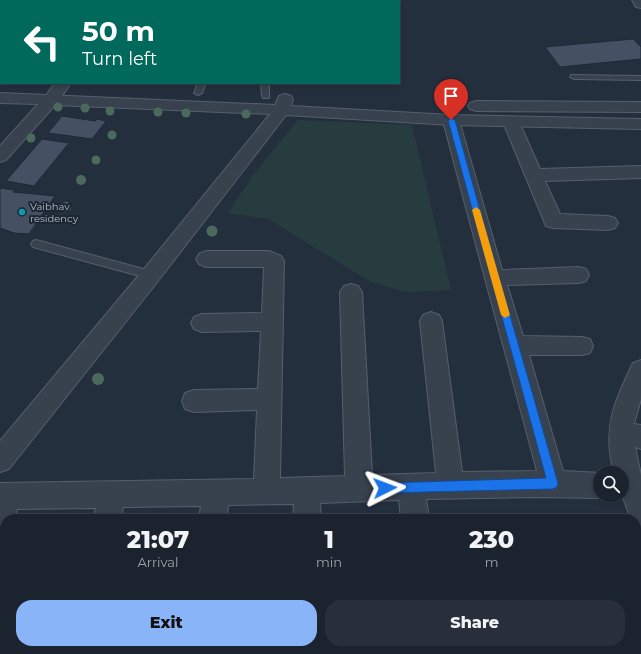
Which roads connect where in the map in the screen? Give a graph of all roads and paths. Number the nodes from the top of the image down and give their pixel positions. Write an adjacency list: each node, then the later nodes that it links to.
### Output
1 (638, 0): 2 (street)
2 (641, 4)
3 (574, 77): 4 (lane)
4 (641, 78)
5 (32, 85): 6 (street)
6 (61, 86): 7 (street); 10 (street)
7 (200, 88): 8 (street)
8 (275, 97): 10 (street); 12 (street); 22 (street)
9 (0, 98): 10 (street)
10 (50, 101): 16 (street)
11 (641, 107): 12 (street)
12 (449, 110): 13 (street); 24 (street)
13 (511, 122): 14 (street); 18 (street)
14 (636, 124): 15 (street)
15 (641, 141)
16 (0, 156)
17 (641, 172): 18 (street)
18 (534, 175): 19 (street)
19 (608, 223)
20 (36, 244): 22 (lane)
21 (206, 259): 26 (street)
22 (151, 275): 35 (street)
23 (579, 275): 24 (street)
24 (494, 278): 29 (street)
25 (351, 292): 41 (street)
26 (272, 322): 28 (street); 32 (street)
27 (432, 322): 38 (street)
28 (202, 323)
29 (515, 345): 30 (street); 37 (street)
30 (582, 346)
31 (641, 370): 34 (street)
32 (269, 399): 33 (street); 42 (street)
33 (194, 401)
34 (631, 434): 36 (street)
35 (0, 460)
36 (624, 466)
37 (553, 483): 38 (street); 39 (street)
38 (450, 485): 40 (street)
39 (593, 485)
40 (411, 487): 41 (street); 52 (street)
41 (359, 489): 43 (street)
42 (267, 490): 43 (street); 45 (street)
43 (307, 490): 51 (street)
44 (629, 490): 48 (street)
45 (216, 492): 46 (street); 50 (street)
46 (113, 494): 47 (street); 49 (street)
47 (2, 504)
48 (641, 510)
49 (108, 514)
50 (214, 514)
51 (307, 514)
52 (414, 514)

